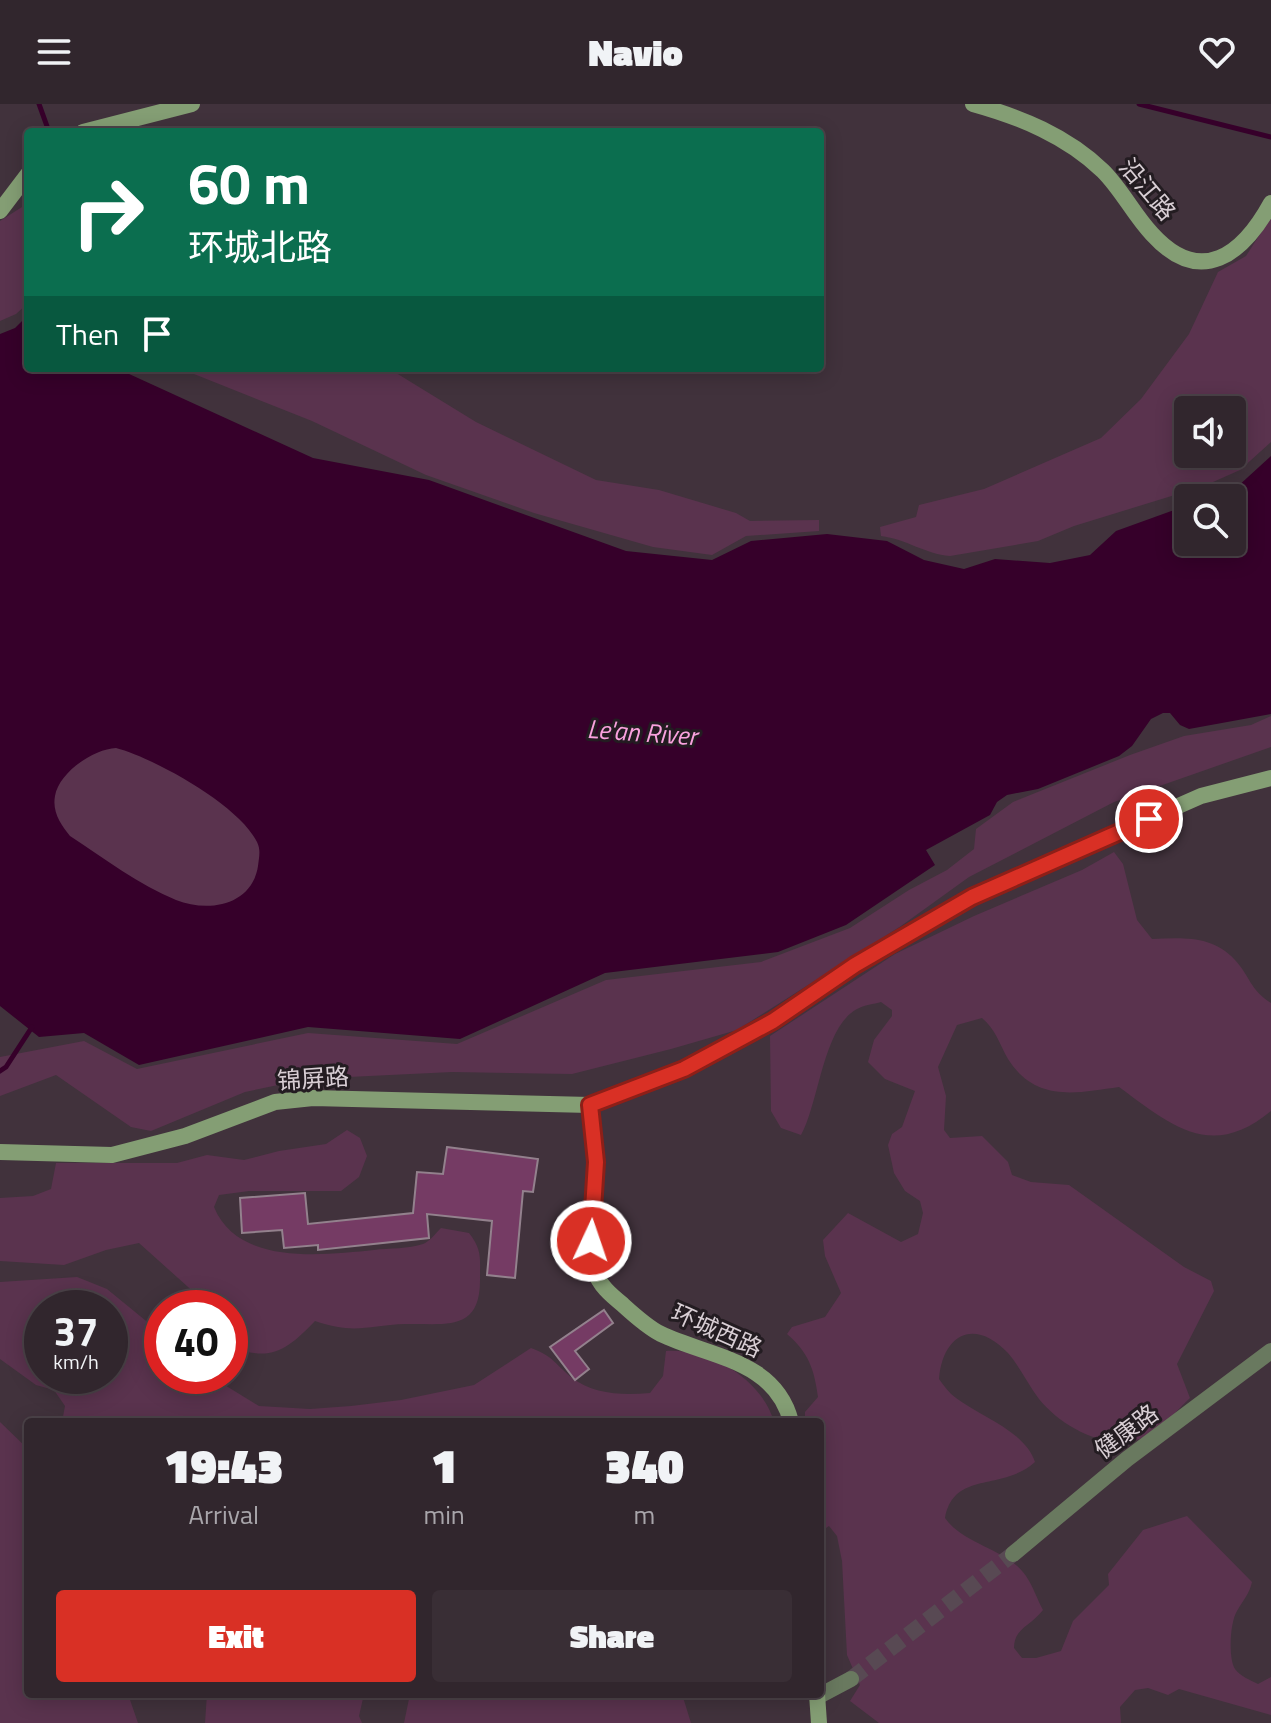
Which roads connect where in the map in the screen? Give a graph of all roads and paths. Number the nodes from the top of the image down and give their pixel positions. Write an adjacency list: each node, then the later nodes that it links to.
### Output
1 (192, 104): 3 (street)
2 (973, 104): 5 (street, 沿江路)
3 (99, 128)
4 (24, 179): 6 (street)
5 (1271, 203)
6 (0, 211)
7 (1271, 778): 8 (street)
8 (590, 1105): 9 (street, 锦屏路); 11 (street, 环城西路)
9 (0, 1152)
10 (1271, 1351): 12 (street, 健康路)
11 (790, 1418)
12 (1013, 1554)
13 (851, 1679): 14 (street)
14 (824, 1692)
15 (817, 1698): 16 (street)
16 (819, 1723)

